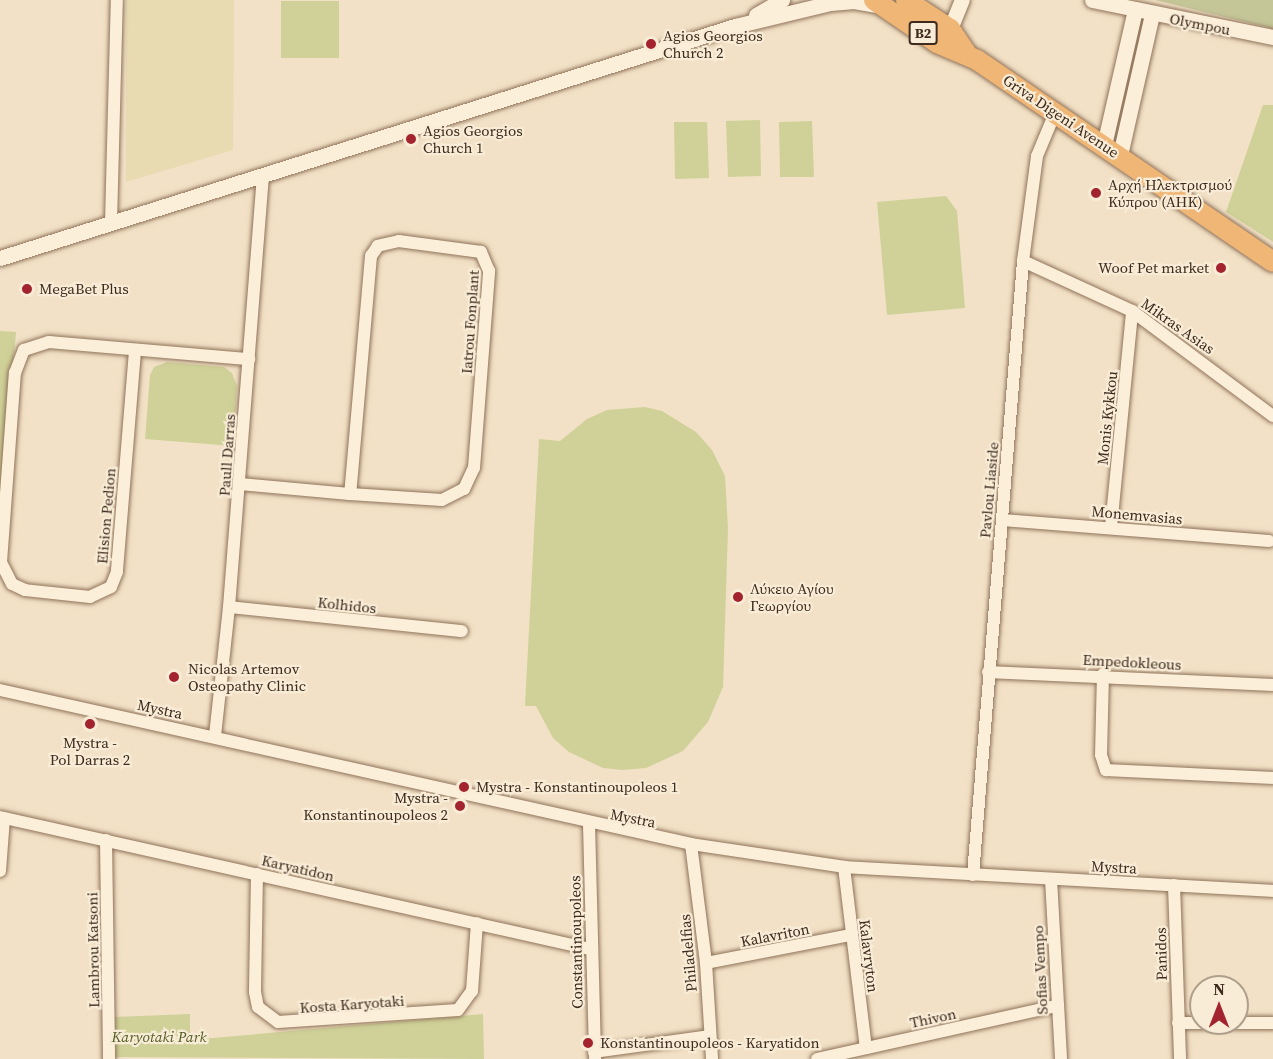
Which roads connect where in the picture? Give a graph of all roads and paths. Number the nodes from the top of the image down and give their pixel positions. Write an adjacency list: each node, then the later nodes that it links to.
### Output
1 (117, 0): 16 (street)
2 (782, 0): 9 (street)
3 (906, 0): 10 (highway, Griva Digeni Avenue / B2)
4 (962, 0): 10 (street)
5 (1092, 0): 7 (street, Olympou)
6 (879, 3): 9 (street); 12 (highway, Griva Digeni Avenue / B2)
7 (1136, 10): 8 (street, Olympou); 14 (street)
8 (1152, 14): 11 (street, Olympou); 14 (street)
9 (735, 26): 15 (street)
10 (950, 29): 12 (highway, Griva Digeni Avenue / B2)
11 (1273, 37)
12 (966, 53): 13 (highway, Griva Digeni Avenue / B2)
13 (1055, 113): 14 (highway, Griva Digeni Avenue / B2); 18 (street, Pavlou Liaside)
14 (1112, 150): 19 (highway, Griva Digeni Avenue / B2)
15 (263, 176): 16 (street); 22 (street, Paull Darras)
16 (111, 223): 17 (street)
17 (0, 258)
18 (1023, 261): 20 (street, Mikras Asias); 26 (street, Pavlou Liaside)
19 (1273, 262)
20 (1132, 311): 23 (street, Mikras Asias); 27 (street, Monis Kykkou)
21 (135, 351): 21 (street, Elision Pedion); 22 (street, Elision Pedion)
22 (249, 359): 24 (street, Paull Darras)
23 (1273, 416)
24 (240, 484): 25 (street, Iatrou Fonplant); 29 (street, Paull Darras)
25 (350, 494): 25 (street, Iatrou Fonplant)
26 (1002, 520): 27 (street, Monemvasias); 31 (street, Pavlou Liaside)
27 (1111, 527): 28 (street, Monemvasias)
28 (1269, 541)
29 (230, 607): 30 (street, Kolhidos); 35 (street, Paull Darras)
30 (462, 631)
31 (988, 672): 32 (street, Empedokleous); 44 (street, Pavlou Liaside)
32 (1102, 674): 33 (street, Empedokleous); 36 (street)
33 (1273, 685)
34 (0, 690): 35 (street, Mystra)
35 (215, 736): 38 (street, Mystra)
36 (1273, 778)
37 (2, 817): 39 (street, Karyatidon); 42 (street)
38 (589, 824): 40 (street, Mystra); 50 (street, Constantinoupoleos)
39 (106, 840): 43 (street, Karyatidon); 58 (street, Lambrou Katsoni)
40 (691, 844): 41 (street, Mystra); 51 (street, Philadelfias)
41 (844, 867): 44 (street, Mystra); 49 (street, Kalavryton)
42 (0, 871)
43 (257, 874): 48 (street, Karyatidon); 48 (street, Kosta Karyotaki)
44 (974, 874): 45 (street, Mystra)
45 (1051, 879): 46 (street, Mystra); 52 (street, Sofias Vempo)
46 (1174, 885): 47 (street, Mystra); 53 (street, Panidos)
47 (1273, 891)
48 (477, 923): 50 (street, Karyatidon)
49 (850, 935): 51 (street, Kalavriton); 56 (street, Kalavryton)
50 (590, 949): 57 (street, Constantinoupoleos)
51 (706, 963): 55 (street, Philadelfias)
52 (1056, 1006): 56 (street, Thivon); 61 (street, Sofias Vempo)
53 (1178, 1023): 54 (street); 62 (street, Panidos)
54 (1273, 1023)
55 (710, 1036): 57 (street); 59 (street, Philadelfias)
56 (866, 1048): 60 (street, Thivon)
57 (595, 1055)
58 (109, 1059)
59 (712, 1059)
60 (817, 1059)
61 (1061, 1059)
62 (1180, 1059)

